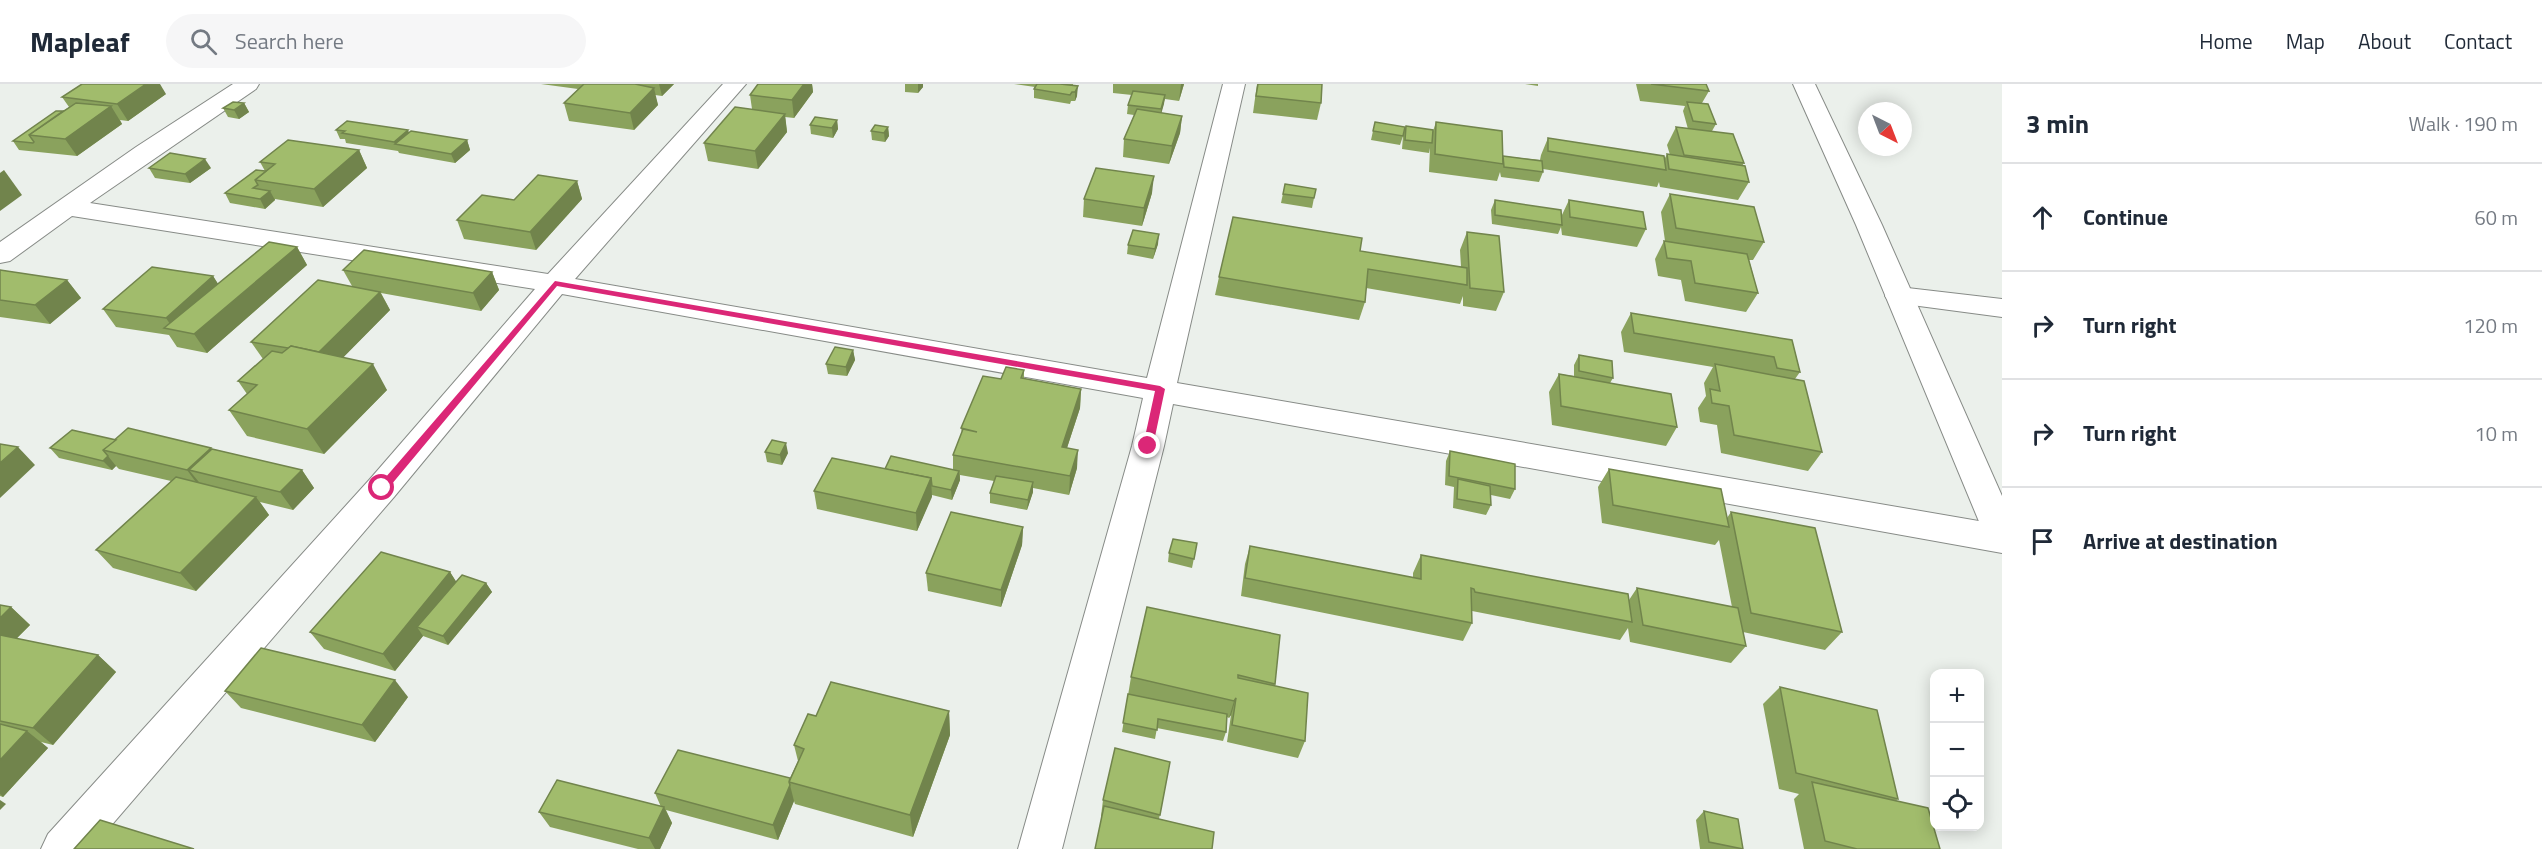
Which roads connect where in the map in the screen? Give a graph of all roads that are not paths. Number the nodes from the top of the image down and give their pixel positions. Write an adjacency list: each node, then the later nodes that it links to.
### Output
1 (248, 84): 5 (street)
2 (735, 84): 7 (street)
3 (1234, 84): 10 (street)
4 (1804, 84): 8 (street)
5 (66, 207): 6 (street); 7 (street)
6 (0, 255)
7 (555, 284): 10 (street); 12 (street)
8 (1899, 296): 9 (street); 11 (street)
9 (2002, 308)
10 (1160, 389): 11 (street); 13 (street)
11 (2002, 538)
12 (63, 849)
13 (1040, 849)

